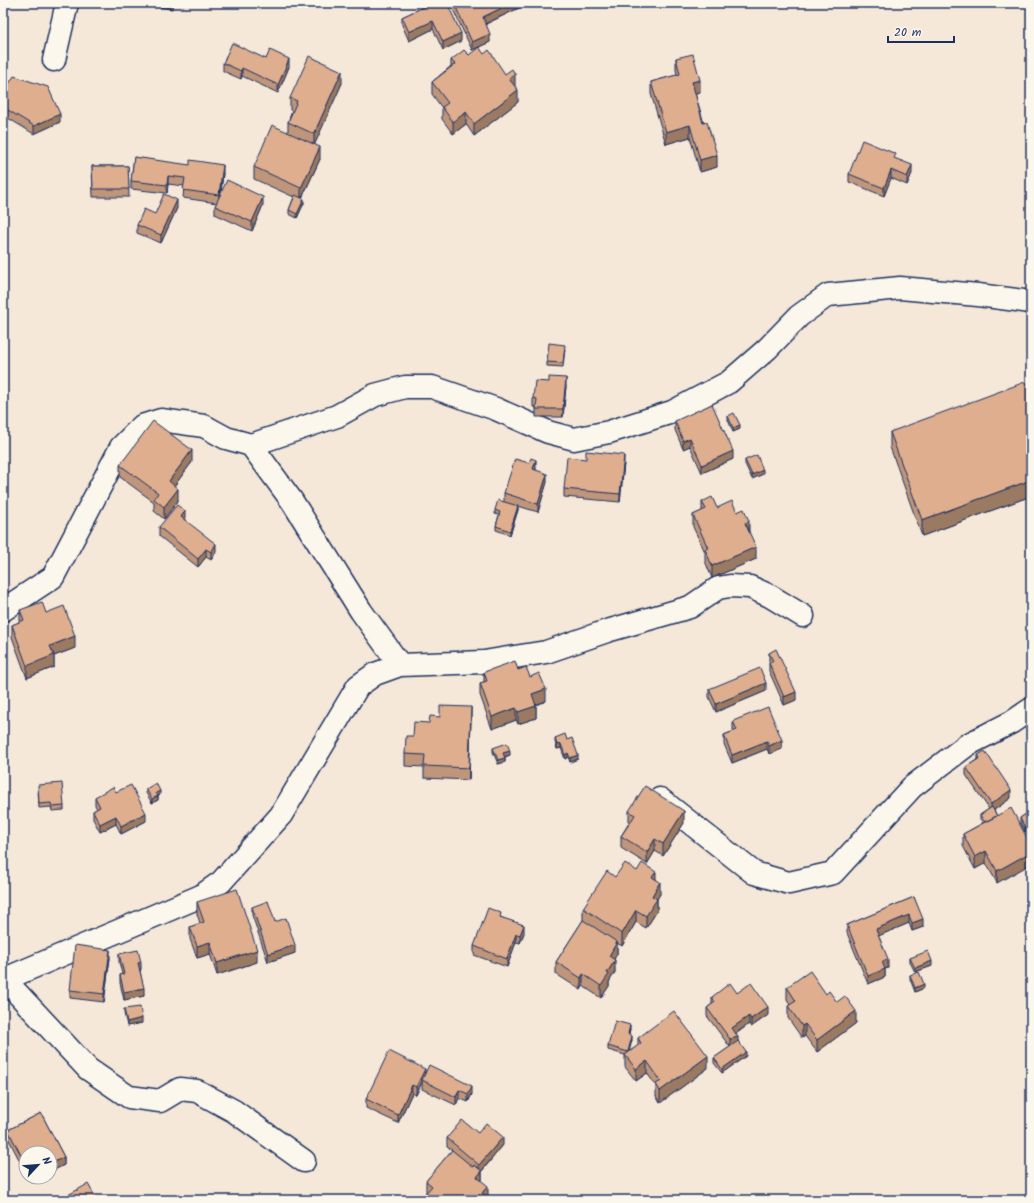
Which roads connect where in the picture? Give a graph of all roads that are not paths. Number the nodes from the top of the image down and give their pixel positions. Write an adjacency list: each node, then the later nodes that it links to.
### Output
1 (67, 3): 2 (street)
2 (54, 60)
3 (1031, 302): 4 (street)
4 (251, 445): 5 (street); 7 (street)
5 (3, 610)
6 (803, 616): 7 (street)
7 (400, 665): 10 (street)
8 (1031, 709): 9 (street)
9 (647, 791)
10 (4, 979): 11 (street)
11 (304, 1161)

